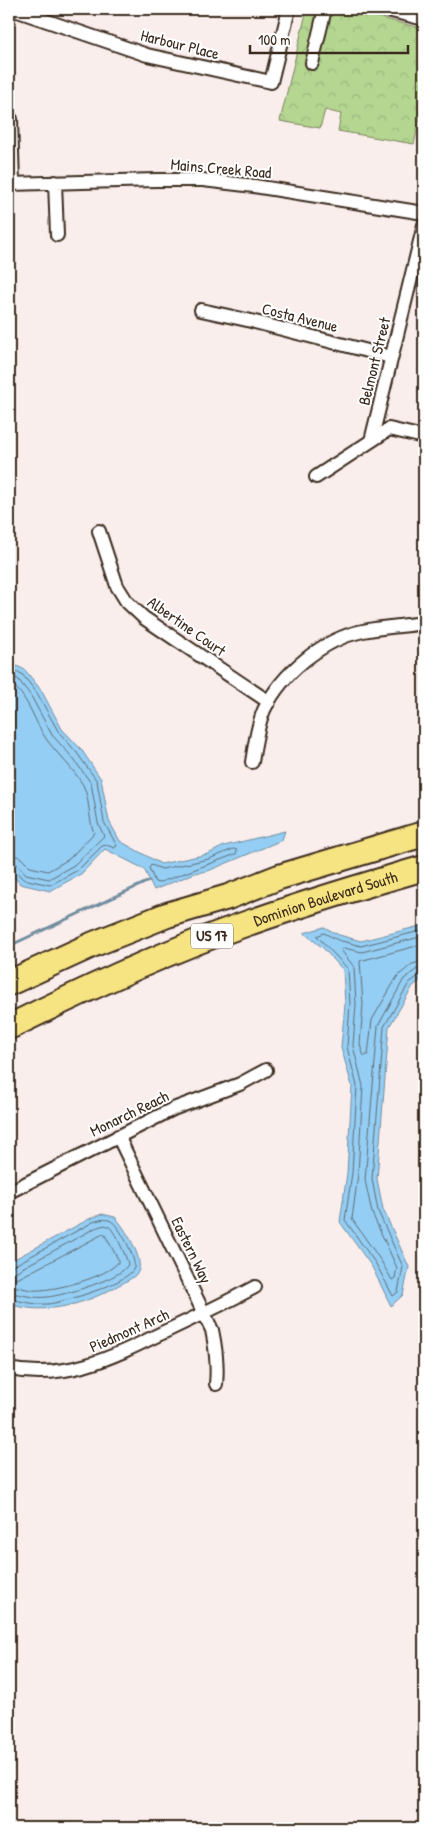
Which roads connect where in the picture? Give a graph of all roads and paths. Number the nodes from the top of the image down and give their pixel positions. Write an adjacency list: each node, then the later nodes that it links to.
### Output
1 (12, 9): 2 (street, Harbour Place)
2 (289, 9)
3 (325, 9): 6 (street)
4 (389, 9): 5 (street)
5 (424, 19)
6 (312, 63)
7 (11, 119): 9 (street, Mains Creek Road)
8 (55, 182): 9 (street, Mains Creek Road); 10 (street, Mains Creek Road); 12 (street)
9 (11, 184)
10 (424, 213)
11 (424, 225): 14 (street, Belmont Street)
12 (57, 235)
13 (201, 310): 14 (street, Costa Avenue)
14 (391, 357): 16 (street, Belmont Street)
15 (424, 437): 16 (street)
16 (371, 441): 17 (street)
17 (316, 477)
18 (99, 531): 20 (street, Albertine Court)
19 (424, 623): 20 (street)
20 (269, 702): 21 (street)
21 (252, 762)
22 (424, 834): 24 (highway, Dominion Boulevard South / US 17)
23 (424, 868): 25 (highway, Dominion Boulevard South / US 17)
24 (9, 983)
25 (9, 1027)
26 (266, 1070): 27 (street, Monarch Reach)
27 (118, 1136): 28 (street, Monarch Reach); 30 (street, Eastern Way)
28 (9, 1192)
29 (256, 1287): 30 (street, Piedmont Arch)
30 (205, 1313): 31 (street, Piedmont Arch); 32 (street, Eastern Way)
31 (9, 1369)
32 (216, 1384)

